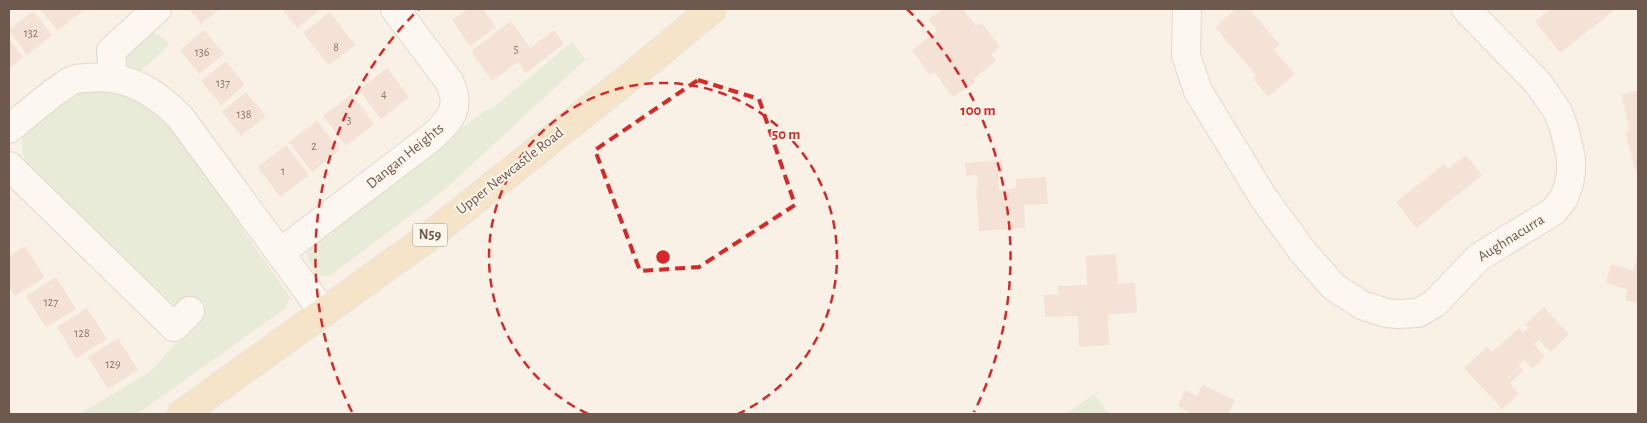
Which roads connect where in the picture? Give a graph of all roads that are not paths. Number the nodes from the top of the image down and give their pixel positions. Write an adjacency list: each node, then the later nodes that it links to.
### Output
1 (156, 9): 6 (street)
2 (394, 9): 9 (street, Dangan Heights)
3 (712, 9): 11 (main road, Upper Newcastle Road / N59)
4 (1187, 9): 5 (street, Aughnacurra)
5 (1466, 9)
6 (113, 77): 7 (street); 9 (street)
7 (9, 129)
8 (9, 166): 10 (street)
9 (280, 252): 11 (street)
10 (190, 311)
11 (324, 313): 12 (main road, Upper Newcastle Road / N59)
12 (182, 414)

